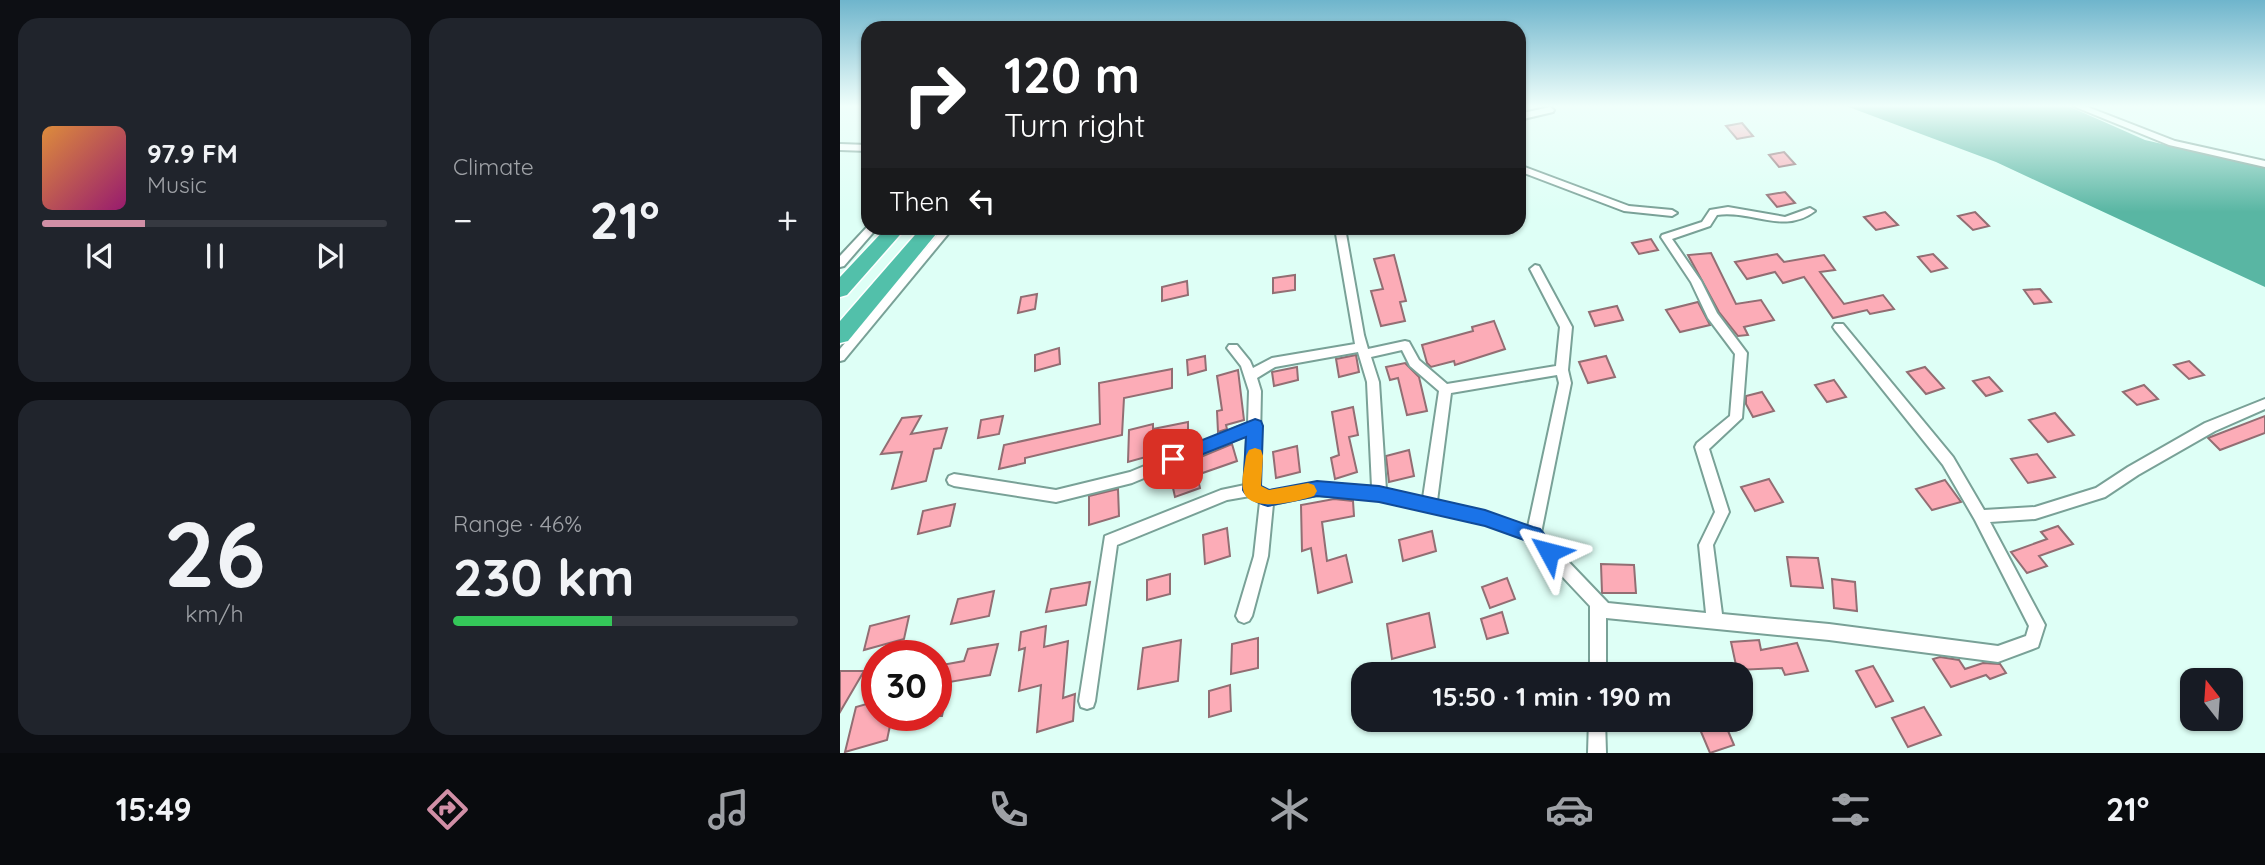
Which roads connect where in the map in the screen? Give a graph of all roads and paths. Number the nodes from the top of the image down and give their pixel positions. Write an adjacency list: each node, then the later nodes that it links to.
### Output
1 (2167, 141): 4 (street)
2 (840, 146): 3 (street)
3 (861, 148)
4 (2265, 164)
5 (1526, 171): 7 (street)
6 (1810, 211): 35 (street)
7 (1672, 213)
8 (866, 235): 13 (street)
9 (890, 235): 15 (highway)
10 (925, 235): 17 (highway)
11 (942, 235): 20 (street)
12 (1341, 235): 19 (street)
13 (840, 263)
14 (1535, 269): 21 (street)
15 (840, 290)
16 (1839, 327): 31 (street)
17 (840, 335)
18 (1233, 348): 22 (street)
19 (1364, 351): 22 (street); 23 (street); 28 (street)
20 (840, 356)
21 (1562, 370): 23 (street); 32 (street)
22 (1250, 376): 25 (street)
23 (1445, 389): 30 (street)
24 (2265, 404): 31 (street)
25 (1255, 426): 26 (street); 27 (street)
26 (954, 480)
27 (1252, 490): 29 (street); 37 (street)
28 (1379, 494): 29 (street); 30 (street)
29 (1268, 499): 34 (street)
30 (1429, 505): 32 (street)
31 (1980, 516): 35 (street)
32 (1533, 535): 33 (street)
33 (1598, 604): 35 (street); 36 (street)
34 (1244, 616)
35 (1715, 620)
36 (1598, 662)
37 (1087, 701)
38 (1597, 732): 39 (street)
39 (1597, 753)

